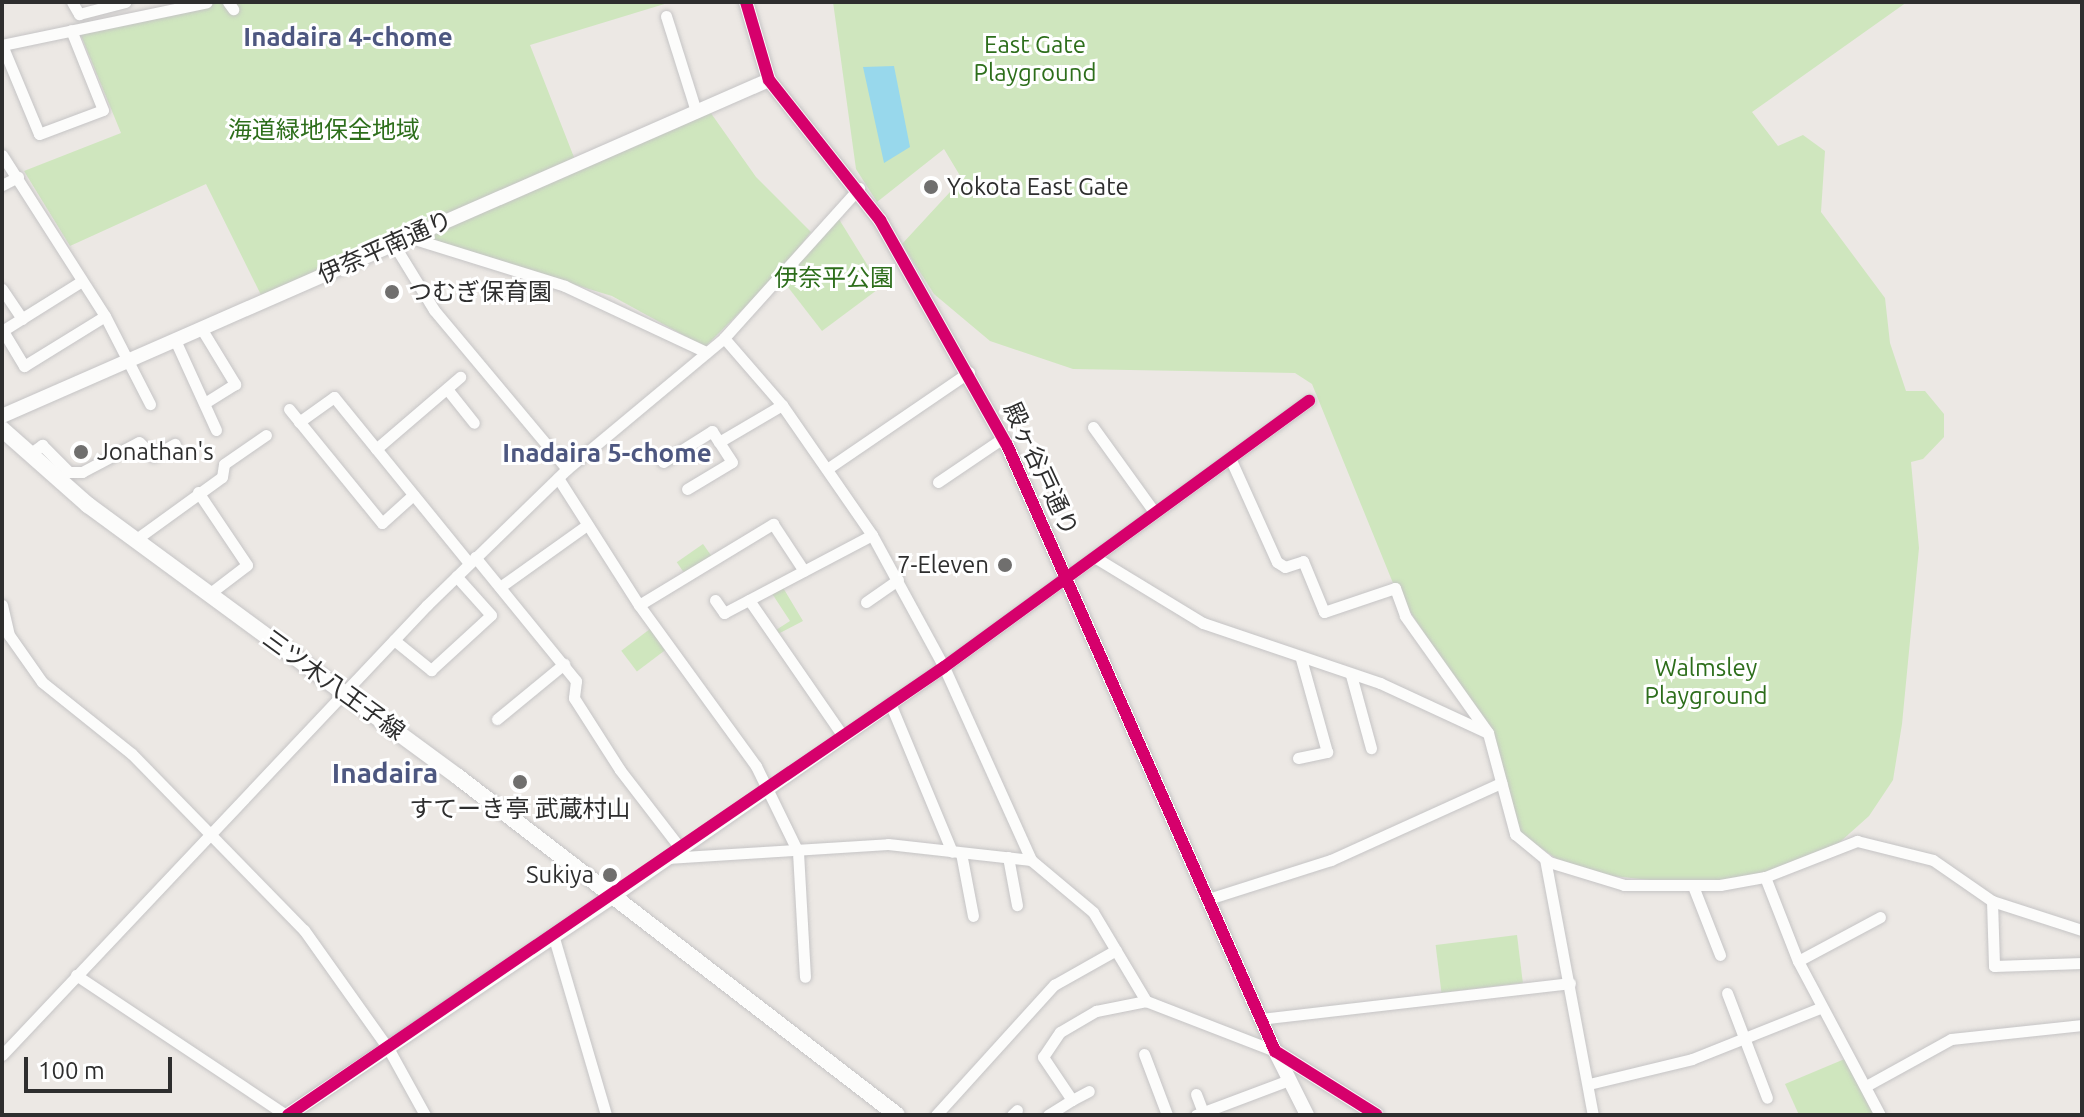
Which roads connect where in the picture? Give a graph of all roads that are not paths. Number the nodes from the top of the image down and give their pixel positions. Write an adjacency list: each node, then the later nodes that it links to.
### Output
1 (72, 2): 5 (street)
2 (125, 2): 5 (street)
3 (207, 2): 7 (street)
4 (746, 2): 10 (street, 殿ヶ谷戸通り)
5 (79, 14): 7 (street)
6 (666, 16): 11 (street)
7 (86, 27): 8 (street)
8 (71, 30): 9 (street); 9 (street)
9 (2, 45)
10 (769, 80): 11 (street, 伊奈平南通り); 15 (street, 殿ヶ谷戸通り)
11 (696, 111): 16 (street, 伊奈平南通り)
12 (2, 155): 13 (street)
13 (18, 177): 14 (street); 18 (street)
14 (2, 185)
15 (859, 188): 24 (street); 28 (street, 殿ヶ谷戸通り)
16 (408, 237): 17 (street, 伊奈平南通り); 26 (street)
17 (393, 243): 22 (street, 伊奈平南通り); 51 (street)
18 (82, 281): 20 (street); 21 (street)
19 (2, 289): 21 (street)
20 (105, 316): 23 (street); 27 (street)
21 (22, 319): 23 (street)
22 (201, 328): 25 (street, 伊奈平南通り); 32 (street)
23 (2, 331)
24 (724, 338): 26 (street); 34 (street)
25 (175, 340): 27 (street, 伊奈平南通り); 32 (street)
26 (706, 352): 51 (street)
27 (131, 360): 33 (street); 36 (street, 伊奈平南通り)
28 (969, 372): 43 (street, 殿ヶ谷戸通り); 50 (street)
29 (460, 377): 30 (street)
30 (447, 389): 38 (street); 46 (street)
31 (1309, 401): 48 (street)
32 (204, 403): 41 (street)
33 (150, 404)
34 (782, 405): 44 (street); 50 (street)
35 (289, 409): 37 (street)
36 (2, 416)
37 (299, 422): 46 (street); 55 (street)
38 (474, 423)
39 (1093, 427): 56 (street)
40 (2, 429): 47 (main road, 三ツ木八王子線)
41 (216, 430)
42 (266, 435): 54 (street)
43 (1003, 438): 52 (street); 64 (street, 殿ヶ谷戸通り)
44 (719, 442): 49 (street); 53 (street)
45 (175, 444): 47 (street)
46 (376, 449): 55 (street)
47 (31, 453): 59 (main road, 三ツ木八王子線)
48 (1230, 458): 56 (street); 81 (street)
49 (663, 462)
50 (827, 469): 58 (street)
51 (563, 474): 57 (street); 61 (street)
52 (938, 482)
53 (687, 489)
54 (198, 492): 59 (street); 67 (street)
55 (413, 495): 61 (street)
56 (1155, 513): 60 (street)
57 (587, 525): 66 (street); 71 (street)
58 (872, 535): 62 (street); 65 (street)
59 (135, 540): 67 (main road, 三ツ木八王子線)
60 (1096, 558): 64 (street); 74 (street)
61 (472, 560): 63 (street); 66 (street)
62 (804, 571): 69 (street); 71 (street)
63 (456, 576): 73 (street); 73 (street)
64 (1067, 579): 76 (street); 98 (street, 殿ヶ谷戸通り)
65 (898, 580): 70 (street); 76 (street)
66 (500, 587): 75 (street)
67 (209, 594): 78 (main road, 三ツ木八王子線)
68 (715, 600): 69 (street)
69 (749, 600): 82 (street)
70 (866, 602)
71 (639, 605): 86 (street)
72 (2, 606): 87 (street)
73 (394, 640): 78 (street)
74 (1301, 659): 77 (street); 84 (street)
75 (564, 664): 80 (street); 88 (street)
76 (944, 667): 79 (street); 94 (street)
77 (1351, 675): 81 (street); 83 (street)
78 (344, 691): 87 (street); 97 (main road, 三ツ木八王子線)
79 (890, 703): 82 (street); 90 (street)
80 (497, 719)
81 (1488, 733): 85 (street)
82 (842, 735): 86 (street)
83 (1371, 748)
84 (1298, 758)
85 (1501, 783): 93 (street); 98 (street)
86 (764, 789): 88 (street); 89 (street)
87 (211, 830): 109 (street); 118 (street)
88 (680, 848): 92 (street)
89 (798, 852): 90 (street); 92 (street); 110 (street)
90 (956, 853): 91 (street); 101 (street)
91 (1008, 857): 94 (street); 100 (street)
92 (666, 858): 97 (street)
93 (1545, 859): 96 (street); 111 (street)
94 (1031, 860): 105 (street)
95 (1765, 877): 96 (street); 99 (street); 107 (street)
96 (1693, 886): 106 (street)
97 (613, 897): 104 (street); 133 (main road, 三ツ木八王子線)
98 (1208, 899): 115 (street, 殿ヶ谷戸通り)
99 (1992, 901): 103 (street); 108 (street)
100 (1017, 905)
101 (973, 916)
102 (1880, 917): 107 (street)
103 (2082, 930)
104 (554, 938): 118 (street); 132 (street)
105 (1116, 950): 113 (street); 134 (street)
106 (1720, 955)
107 (1798, 961): 114 (street)
108 (2082, 963)
109 (76, 975): 121 (street); 130 (street)
110 (805, 977)
111 (1570, 983): 115 (street); 123 (street)
112 (1727, 993): 117 (street)
113 (1146, 1001): 119 (street); 128 (street)
114 (1820, 1008): 117 (street); 124 (street)
115 (1260, 1019): 119 (street, 殿ヶ谷戸通り)
116 (2082, 1025): 124 (street)
117 (1744, 1038): 123 (street); 127 (street)
118 (388, 1048): 130 (street); 131 (street)
119 (1275, 1051): 122 (street, 殿ヶ谷戸通り); 138 (street)
120 (1144, 1054): 136 (street)
121 (2, 1055)
122 (1289, 1080): 129 (street); 137 (street, 殿ヶ谷戸通り)
123 (1589, 1084): 139 (street)
124 (1866, 1086): 140 (street)
125 (1089, 1091): 128 (street)
126 (1196, 1094): 129 (street)
127 (1767, 1098)
128 (1072, 1100): 135 (street)
129 (1200, 1114)
130 (287, 1115)
131 (425, 1115)
132 (606, 1115)
133 (897, 1115)
134 (936, 1115)
135 (1048, 1115)
136 (1167, 1115)
137 (1307, 1115)
138 (1377, 1115)
139 (1593, 1115)
140 (1880, 1115)

